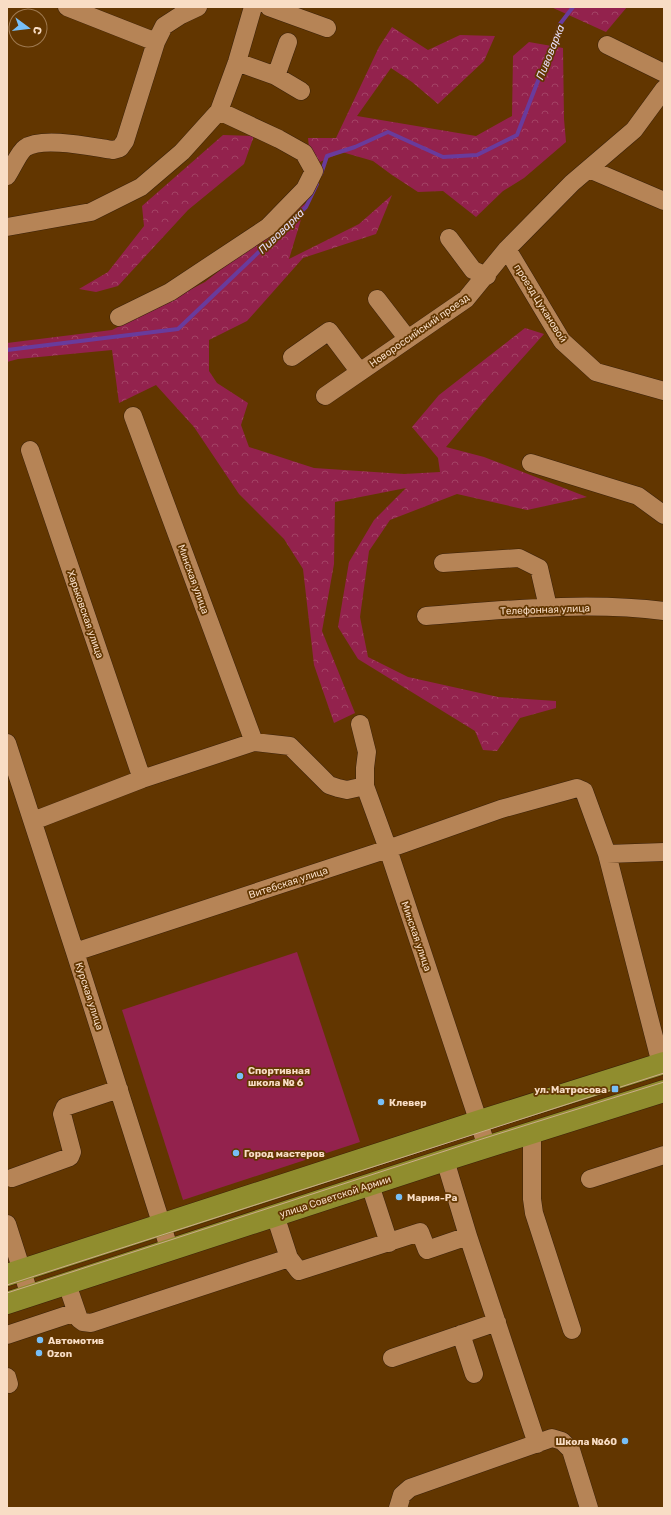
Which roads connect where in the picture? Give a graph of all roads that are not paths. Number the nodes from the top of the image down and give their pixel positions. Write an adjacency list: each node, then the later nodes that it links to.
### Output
1 (67, 7): 6 (street)
2 (198, 7): 6 (street)
3 (253, 7): 9 (street)
4 (269, 7): 5 (street)
5 (327, 28)
6 (156, 42): 16 (street)
7 (288, 42): 11 (street)
8 (607, 45): 10 (street)
9 (237, 62): 11 (street); 14 (street)
10 (664, 73)
11 (274, 75): 13 (street)
12 (664, 89): 15 (street, Новороссийский проезд)
13 (301, 92)
14 (219, 111): 18 (street); 23 (street)
15 (589, 169): 17 (street); 20 (street, Новороссийский проезд)
16 (7, 176)
17 (664, 201)
18 (7, 227)
19 (449, 238): 21 (street)
20 (507, 249): 21 (street, Новороссийский проезд); 27 (street, проезд Цукановой)
21 (487, 276): 24 (street, Новороссийский проезд)
22 (377, 298): 24 (street)
23 (119, 317)
24 (407, 338): 26 (street, Новороссийский проезд)
25 (292, 357): 26 (street)
26 (359, 371): 28 (street, Новороссийский проезд)
27 (664, 391)
28 (325, 396)
29 (133, 416): 38 (street, Минская улица)
30 (30, 450): 40 (street, Харьковская улица)
31 (531, 463): 32 (street)
32 (664, 515)
33 (443, 563): 34 (street)
34 (548, 607): 35 (street, Телефонная улица); 36 (street, Телефонная улица)
35 (664, 611)
36 (426, 616)
37 (360, 724): 41 (street, Минская улица)
38 (254, 742): 40 (street); 41 (street)
39 (9, 752): 42 (street, Курская улица)
40 (142, 779): 42 (street)
41 (365, 786): 43 (street, Минская улица)
42 (33, 821): 46 (street, Курская улица)
43 (388, 849): 45 (street, Витебская улица); 46 (street, Витебская улица); 50 (street, Минская улица)
44 (664, 852): 45 (street)
45 (607, 854): 47 (street, Витебская улица)
46 (75, 952): 48 (street, Курская улица)
47 (662, 1064): 50 (main road)
48 (119, 1089): 55 (street); 60 (street, Курская улица)
49 (664, 1091): 51 (main road, улица Советской Армии)
50 (480, 1122): 52 (street, Минская улица); 60 (main road)
51 (532, 1132): 52 (main road, улица Советской Армии); 71 (street)
52 (487, 1147): 54 (main road, улица Советской Армии)
53 (664, 1157): 56 (street)
54 (445, 1160): 57 (main road, улица Советской Армии); 61 (street)
55 (12, 1178)
56 (590, 1179)
57 (370, 1184): 58 (main road, улица Советской Армии); 62 (street)
58 (275, 1215): 63 (main road, улица Советской Армии); 64 (street)
59 (7, 1224): 65 (street)
60 (162, 1225): 63 (street, Курская улица); 65 (main road)
61 (468, 1236): 62 (street); 70 (street)
62 (388, 1243): 64 (street)
63 (170, 1251): 66 (main road, улица Советской Армии)
64 (290, 1258): 69 (street)
65 (15, 1272): 67 (street)
66 (67, 1284): 67 (main road, улица Советской Армии); 69 (street)
67 (30, 1296): 68 (main road, улица Советской Армии)
68 (7, 1303)
69 (76, 1312): 73 (street)
70 (497, 1322): 72 (street); 76 (street)
71 (572, 1330)
72 (460, 1334): 74 (street); 75 (street)
73 (7, 1335)
74 (392, 1358)
75 (474, 1374)
76 (537, 1444): 77 (street); 78 (street)
77 (398, 1508)
78 (589, 1508)

